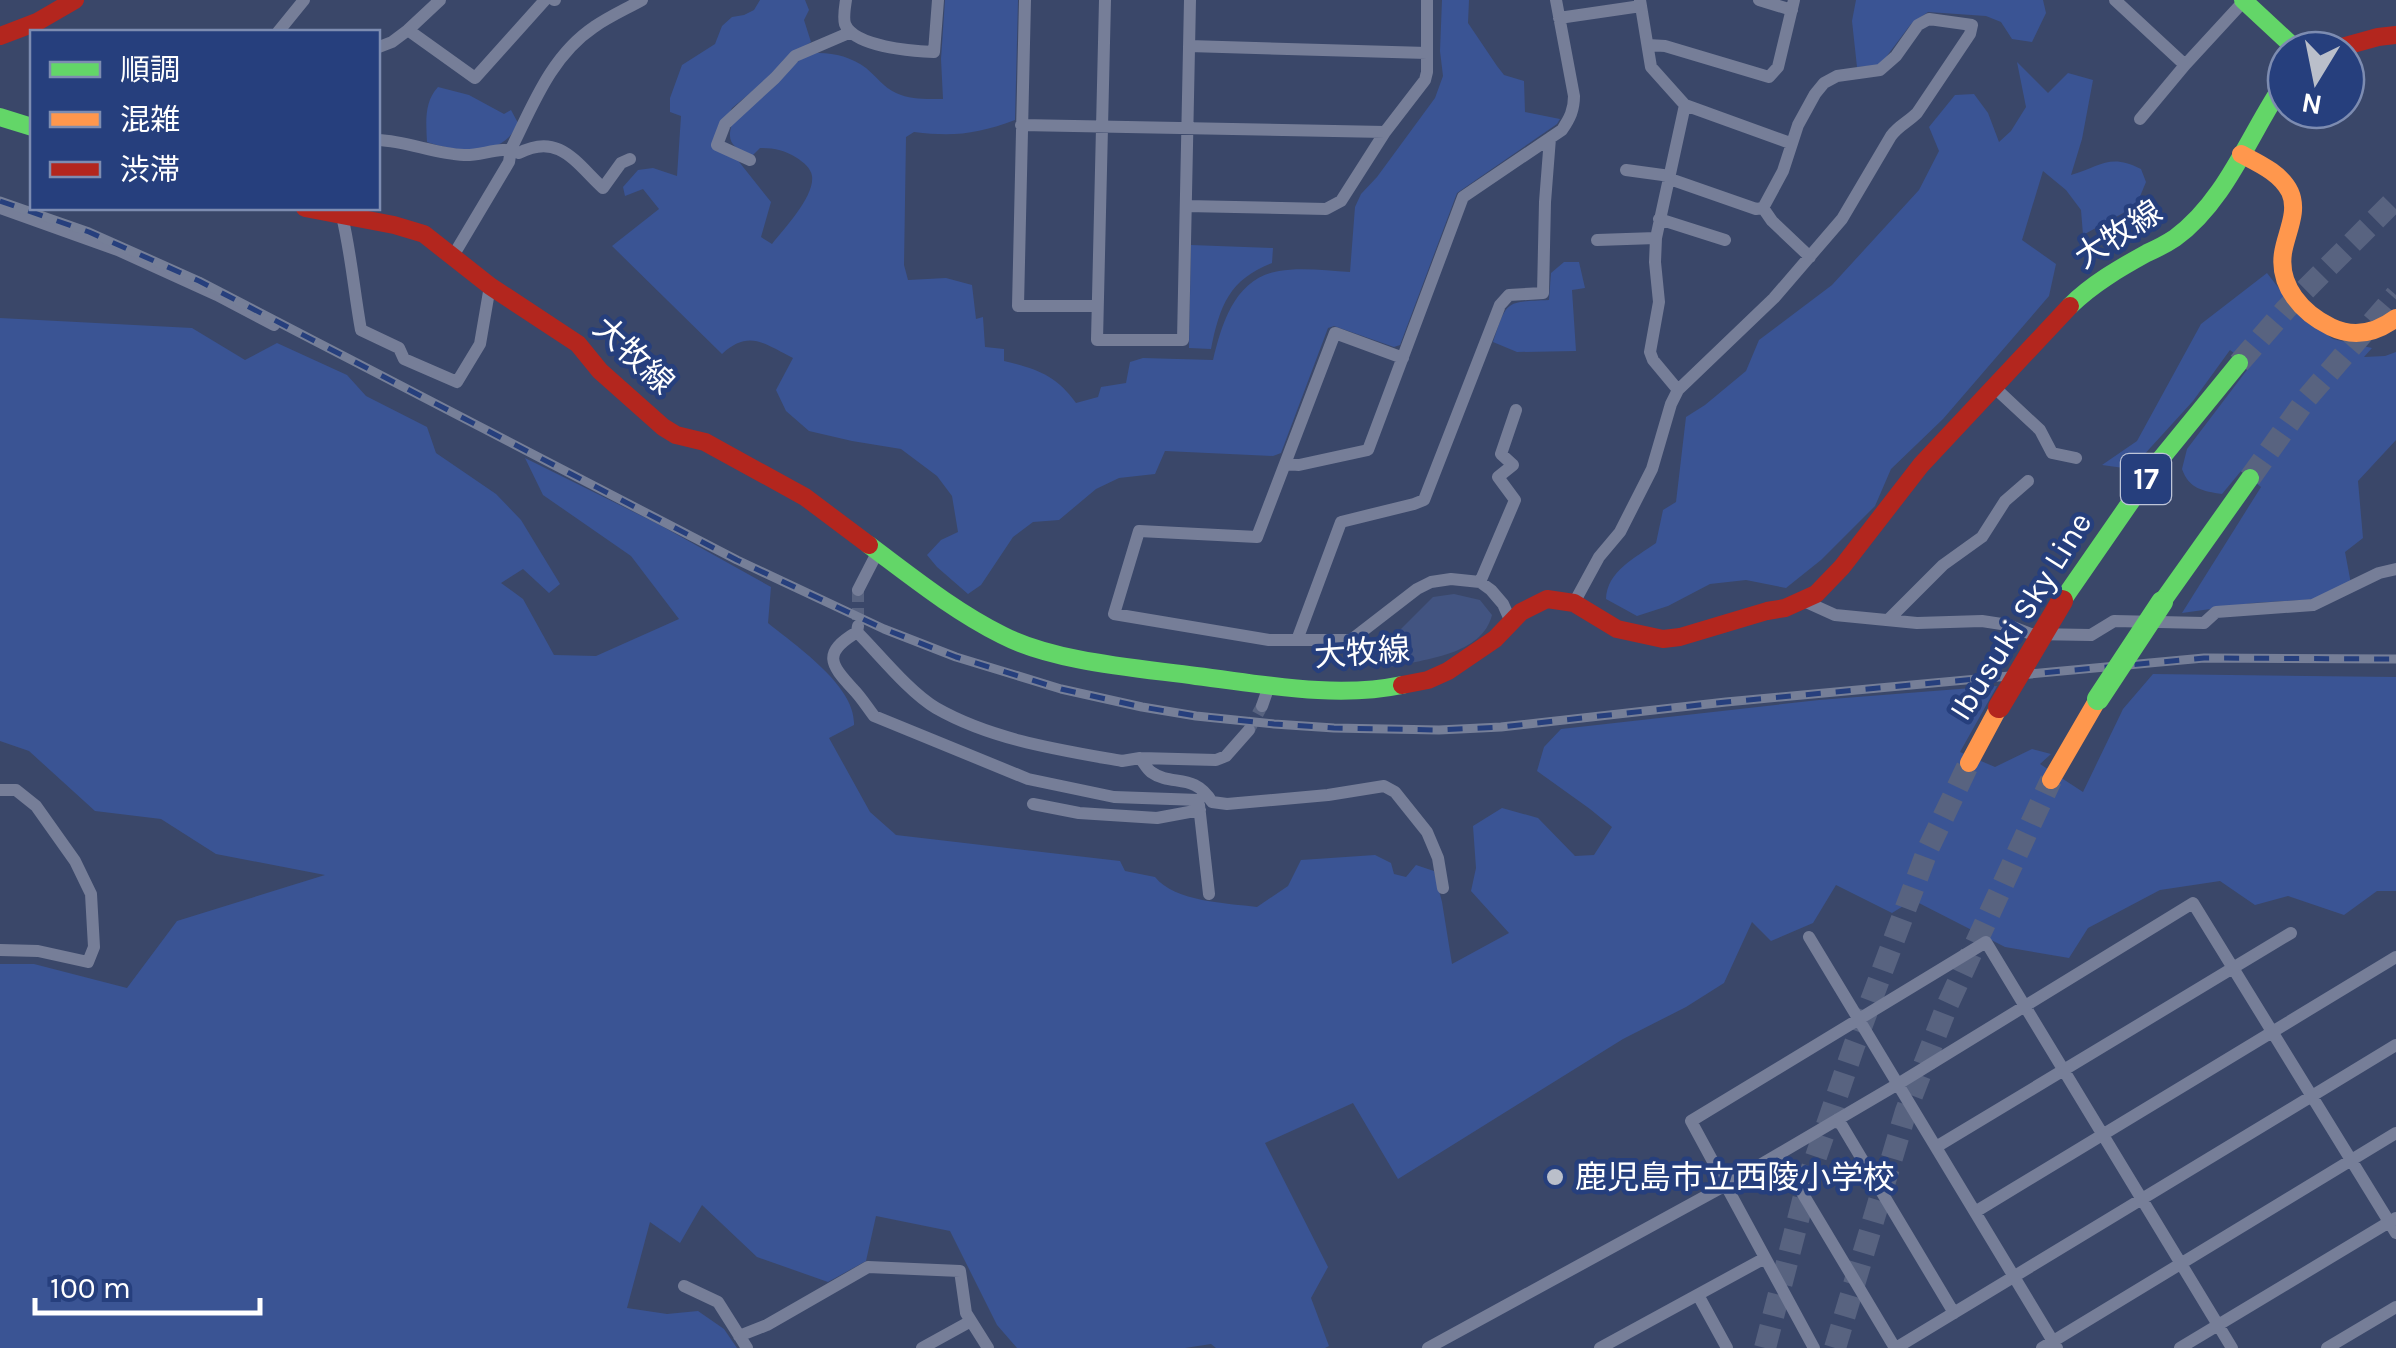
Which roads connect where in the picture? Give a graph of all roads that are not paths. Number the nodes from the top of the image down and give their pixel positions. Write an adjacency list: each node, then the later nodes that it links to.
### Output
1 (75, 0): 25 (main road)
2 (304, 0): 20 (street)
3 (440, 0): 21 (street)
4 (545, 0): 21 (street)
5 (642, 0): 17 (street)
6 (846, 0): 23 (street)
7 (938, 0): 23 (street)
8 (1025, 0): 36 (street)
9 (1105, 0): 38 (street)
10 (1190, 0): 28 (street)
11 (1427, 0): 30 (street)
12 (1556, 0): 19 (street)
13 (1758, 0): 18 (street)
14 (2115, 0): 31 (street)
15 (2244, 0): 22 (main road); 31 (street)
16 (1641, 3): 19 (street); 27 (street)
17 (623, 4): 44 (street)
18 (1793, 5): 27 (street)
19 (1559, 18): 41 (street)
20 (280, 30)
21 (408, 30): 29 (street)
22 (2276, 30)
23 (851, 32): 47 (street)
24 (2396, 35): 26 (main road)
25 (0, 36)
26 (2366, 40)
27 (1648, 45): 32 (street)
28 (1190, 46): 30 (street); 39 (street)
29 (380, 48)
30 (1428, 52): 40 (street)
31 (2185, 65): 35 (street)
32 (1685, 105): 43 (street); 49 (street)
33 (2266, 110): 45 (main road, 大牧線)
34 (0, 117): 37 (main road)
35 (2140, 120)
36 (1022, 125): 38 (street); 62 (street)
37 (30, 126)
38 (1102, 127): 39 (street); 62 (street)
39 (1188, 128): 40 (street); 50 (street)
40 (1385, 132): 50 (street)
41 (1550, 138): 65 (street); 82 (street)
42 (380, 140): 44 (street)
43 (1790, 144): 52 (street); 60 (street)
44 (511, 149): 46 (street); 59 (street)
45 (2241, 154): 63 (main road); 67 (main road, 大牧線)
46 (630, 159)
47 (750, 160)
48 (1626, 170): 49 (street)
49 (1670, 178): 52 (street); 55 (street)
50 (1186, 206): 62 (street)
51 (0, 208): 64 (street)
52 (1763, 208): 60 (street)
53 (314, 210): 54 (main road, 大牧線)
54 (342, 216): 59 (main road, 大牧線); 61 (street)
55 (1658, 219): 56 (street); 58 (street)
56 (1656, 238): 57 (street); 68 (street)
57 (1596, 240)
58 (1725, 240)
59 (453, 256): 61 (main road, 大牧線)
60 (1810, 257): 68 (street)
61 (490, 286): 74 (main road, 大牧線)
62 (1097, 306)
63 (2396, 318)
64 (274, 325)
65 (1403, 358): 71 (street); 71 (street)
66 (2238, 363): 85 (main road, Ibusuki Sky Line / 17, bridge)
67 (1994, 386): 70 (street); 78 (main road, 大牧線)
68 (1678, 390): 79 (street)
69 (1516, 410): 76 (street)
70 (2076, 458)
71 (1285, 464): 82 (street)
72 (2250, 478): 86 (main road, bridge)
73 (2028, 481): 80 (street)
74 (878, 551): 77 (street); 81 (main road, 大牧線)
75 (2396, 569): 80 (street)
76 (1480, 582): 81 (street); 82 (street)
77 (858, 590)
78 (1804, 601): 79 (main road, 大牧線); 80 (street)
79 (1574, 603): 81 (main road, 大牧線)
80 (1888, 620)
81 (1511, 622)
82 (1297, 640)
83 (1248, 730): 84 (street)
84 (1140, 758): 89 (street); 89 (street)
85 (1969, 763)
86 (2051, 780)
87 (0, 790): 94 (street)
88 (1033, 804): 89 (street)
89 (1204, 804): 90 (street); 91 (street)
90 (1443, 888)
91 (1209, 894)
92 (2291, 933): 96 (street)
93 (1809, 937): 98 (street)
94 (0, 950)
95 (2396, 957): 99 (street)
96 (2234, 968): 97 (street); 99 (street); 101 (street)
97 (2025, 1006): 98 (street); 101 (street); 102 (street)
98 (1859, 1020): 102 (street); 110 (street)
99 (2272, 1032): 103 (street); 106 (street)
100 (2396, 1046): 103 (street)
101 (2064, 1070): 106 (street); 107 (street)
102 (1898, 1084): 104 (street); 107 (street)
103 (2312, 1096): 109 (street); 111 (street)
104 (1838, 1120): 108 (street); 120 (street)
105 (2396, 1133): 109 (street)
106 (2103, 1134): 111 (street); 112 (street)
107 (1936, 1147): 112 (street)
108 (1778, 1154): 110 (street); 135 (street)
109 (2351, 1160): 113 (street); 115 (street)
110 (1726, 1186): 114 (street); 124 (street)
111 (2142, 1199): 115 (street); 116 (street)
112 (1975, 1212): 116 (street)
113 (2394, 1224): 122 (street)
114 (1766, 1258): 118 (street); 134 (street)
115 (2181, 1264): 122 (street); 126 (street)
116 (2014, 1276): 120 (street); 126 (street)
117 (684, 1286): 125 (street)
118 (1698, 1294): 123 (street); 133 (street)
119 (2396, 1307): 138 (street)
120 (1954, 1313): 135 (street)
121 (971, 1321): 125 (street); 127 (street); 128 (street)
122 (2218, 1325): 136 (street); 137 (street)
123 (1630, 1332): 131 (street); 132 (street)
124 (1456, 1333): 129 (street); 130 (street)
125 (743, 1342)
126 (2050, 1346)
127 (922, 1348)
128 (988, 1348)
129 (1428, 1348)
130 (1464, 1348)
131 (1600, 1348)
132 (1639, 1348)
133 (1728, 1348)
134 (1814, 1348)
135 (1896, 1348)
136 (2180, 1348)
137 (2232, 1348)
138 (2326, 1348)

